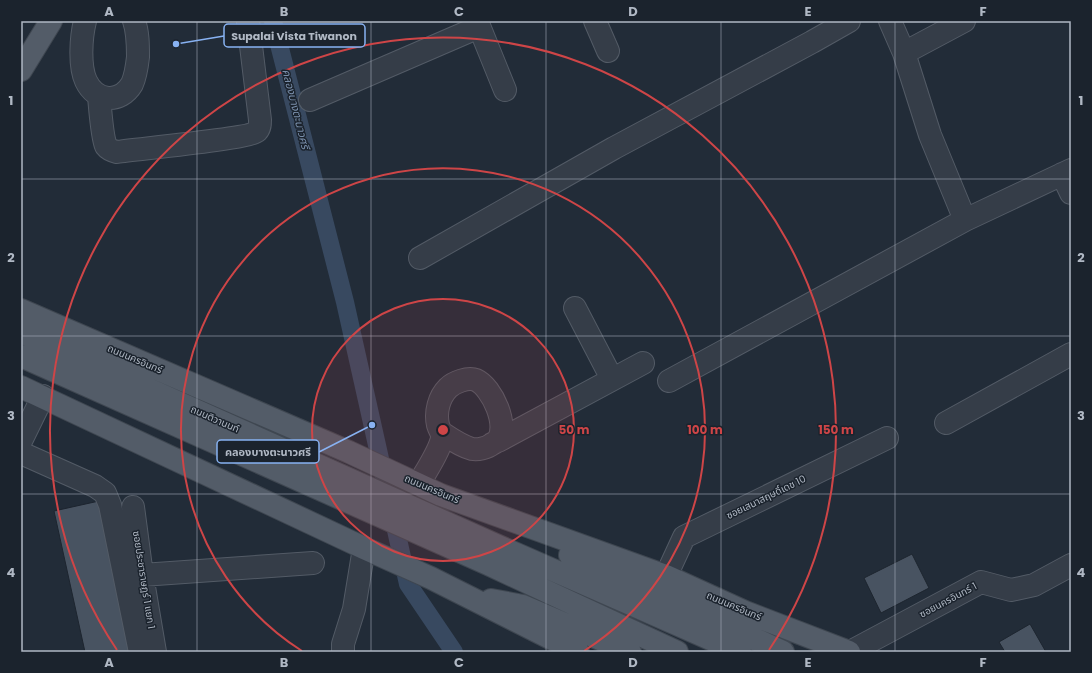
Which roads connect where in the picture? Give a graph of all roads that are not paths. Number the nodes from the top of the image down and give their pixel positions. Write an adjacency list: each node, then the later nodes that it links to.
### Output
1 (51, 21): 12 (main road)
2 (85, 21): 14 (street)
3 (134, 21): 14 (street)
4 (248, 21): 14 (street)
5 (594, 21): 10 (street)
6 (849, 21): 18 (street)
7 (890, 21): 11 (street)
8 (964, 21): 11 (street)
9 (478, 24): 13 (street); 15 (street)
10 (608, 51)
11 (904, 53): 17 (street)
12 (21, 70)
13 (505, 90)
14 (99, 96)
15 (310, 100)
16 (1068, 179): 17 (street)
17 (965, 220): 25 (street)
18 (420, 258)
19 (574, 308): 24 (street)
20 (23, 316): 34 (main road, ถนนนครอินทร์); 38 (main road, ถนนติวานนท์)
21 (1071, 354): 28 (street)
22 (21, 356): 38 (main road)
23 (643, 363): 24 (street)
24 (612, 380): 31 (street)
25 (669, 381)
26 (21, 386): 27 (main road)
27 (43, 396): 32 (street); 37 (main road)
28 (946, 423)
29 (442, 433): 31 (street); 31 (street); 34 (street)
30 (887, 438): 42 (street, ซอยเสนาสฤษดิ์เดช 10)
31 (498, 440)
32 (21, 441)
33 (21, 454): 44 (street)
34 (418, 485): 35 (main road, ถนนนครอินทร์)
35 (467, 504): 42 (main road, ถนนนครอินทร์); 51 (main road)
36 (133, 507): 41 (street, ซอยประชาราษฎร์ 1 แยก 1)
37 (369, 550): 43 (main road); 46 (street)
38 (492, 554): 49 (main road); 50 (main road)
39 (313, 562): 41 (street)
40 (1071, 564): 52 (street, ซอยนครอินทร์ 1)
41 (142, 575): 45 (street, ซอยประชาราษฎร์ 1 แยก 1)
42 (666, 576): 52 (main road, ถนนนครอินทร์)
43 (465, 595): 47 (main road); 48 (main road)
44 (140, 652)
45 (155, 652)
46 (343, 652)
47 (578, 652)
48 (630, 652)
49 (677, 652)
50 (740, 652)
51 (783, 652)
52 (849, 652)

